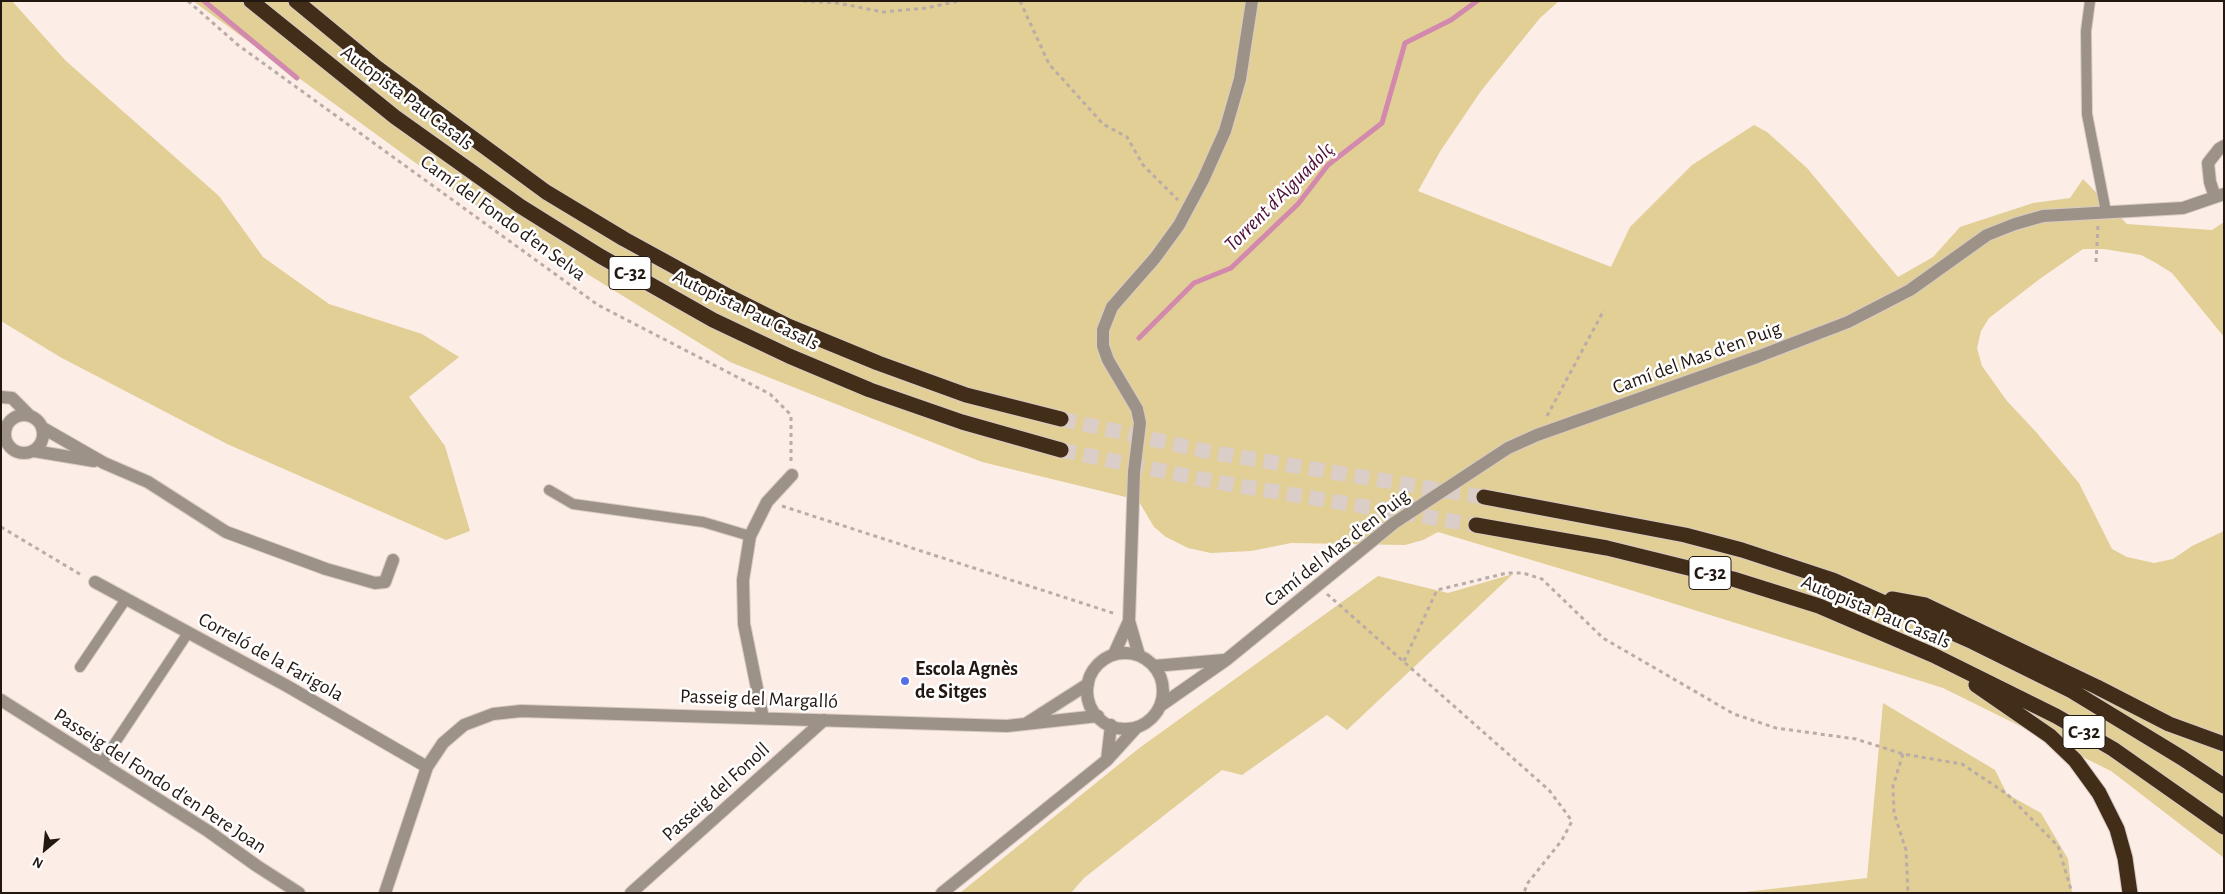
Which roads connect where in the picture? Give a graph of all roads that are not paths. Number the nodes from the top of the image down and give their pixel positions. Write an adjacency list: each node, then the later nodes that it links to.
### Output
1 (251, 1): 14 (highway, Autopista Pau Casals / C-32)
2 (296, 1): 10 (highway, Autopista Pau Casals / C-32)
3 (1252, 1): 27 (street)
4 (2090, 1): 7 (lane)
5 (2224, 146): 6 (street)
6 (2220, 196): 7 (street, Camí del Mas d'en Puig)
7 (2102, 212): 32 (street, Camí del Mas d'en Puig)
8 (1, 398): 9 (street); 12 (street)
9 (29, 415): 11 (street); 12 (street)
10 (1061, 419)
11 (43, 428): 15 (street); 17 (street)
12 (4, 431): 16 (street)
13 (1, 449): 16 (street)
14 (1062, 450)
15 (34, 451): 16 (street); 17 (street)
16 (18, 452)
17 (104, 463): 23 (street)
18 (792, 475): 22 (street)
19 (549, 490): 22 (lane)
20 (1484, 497): 25 (highway, Autopista Pau Casals / C-32)
21 (1476, 525): 31 (highway, Autopista Pau Casals / C-32)
22 (750, 536): 39 (street)
23 (393, 560)
24 (95, 582): 26 (street, Correló de la Farigola)
25 (1866, 593): 44 (highway); 48 (highway, Autopista Pau Casals / C-32)
26 (126, 599): 28 (street, Correló de la Farigola); 34 (lane)
27 (1129, 622): 29 (street); 30 (street)
28 (188, 633): 46 (lane); 47 (street, Correló de la Farigola)
29 (1114, 654): 30 (street); 35 (street)
30 (1139, 655): 33 (street)
31 (1933, 656): 49 (highway, Autopista Pau Casals / C-32); 54 (highway)
32 (1226, 660): 33 (street); 37 (street, Camí del Mas d'en Puig)
33 (1154, 666): 37 (street)
34 (80, 667)
35 (1088, 684): 38 (street); 41 (street)
36 (1, 700): 46 (street, Passeig del Fondo d'en Pere Joan)
37 (1160, 706): 43 (street)
38 (1098, 716): 41 (street, Passeig del Margalló); 42 (street)
39 (763, 718): 40 (street, Passeig del Margalló); 47 (street, Passeig del Margalló)
40 (824, 720): 41 (street, Passeig del Margalló); 52 (street, Passeig del Fonoll)
41 (1024, 725)
42 (1110, 726): 43 (street); 45 (street)
43 (1137, 726): 45 (street)
44 (2224, 744)
45 (1107, 760): 53 (street)
46 (101, 764): 50 (street, Passeig del Fondo d'en Pere Joan)
47 (427, 767): 51 (street, Passeig del Margalló)
48 (2224, 786)
49 (2224, 827)
50 (299, 893)
51 (385, 893)
52 (631, 893)
53 (942, 893)
54 (2130, 893)

